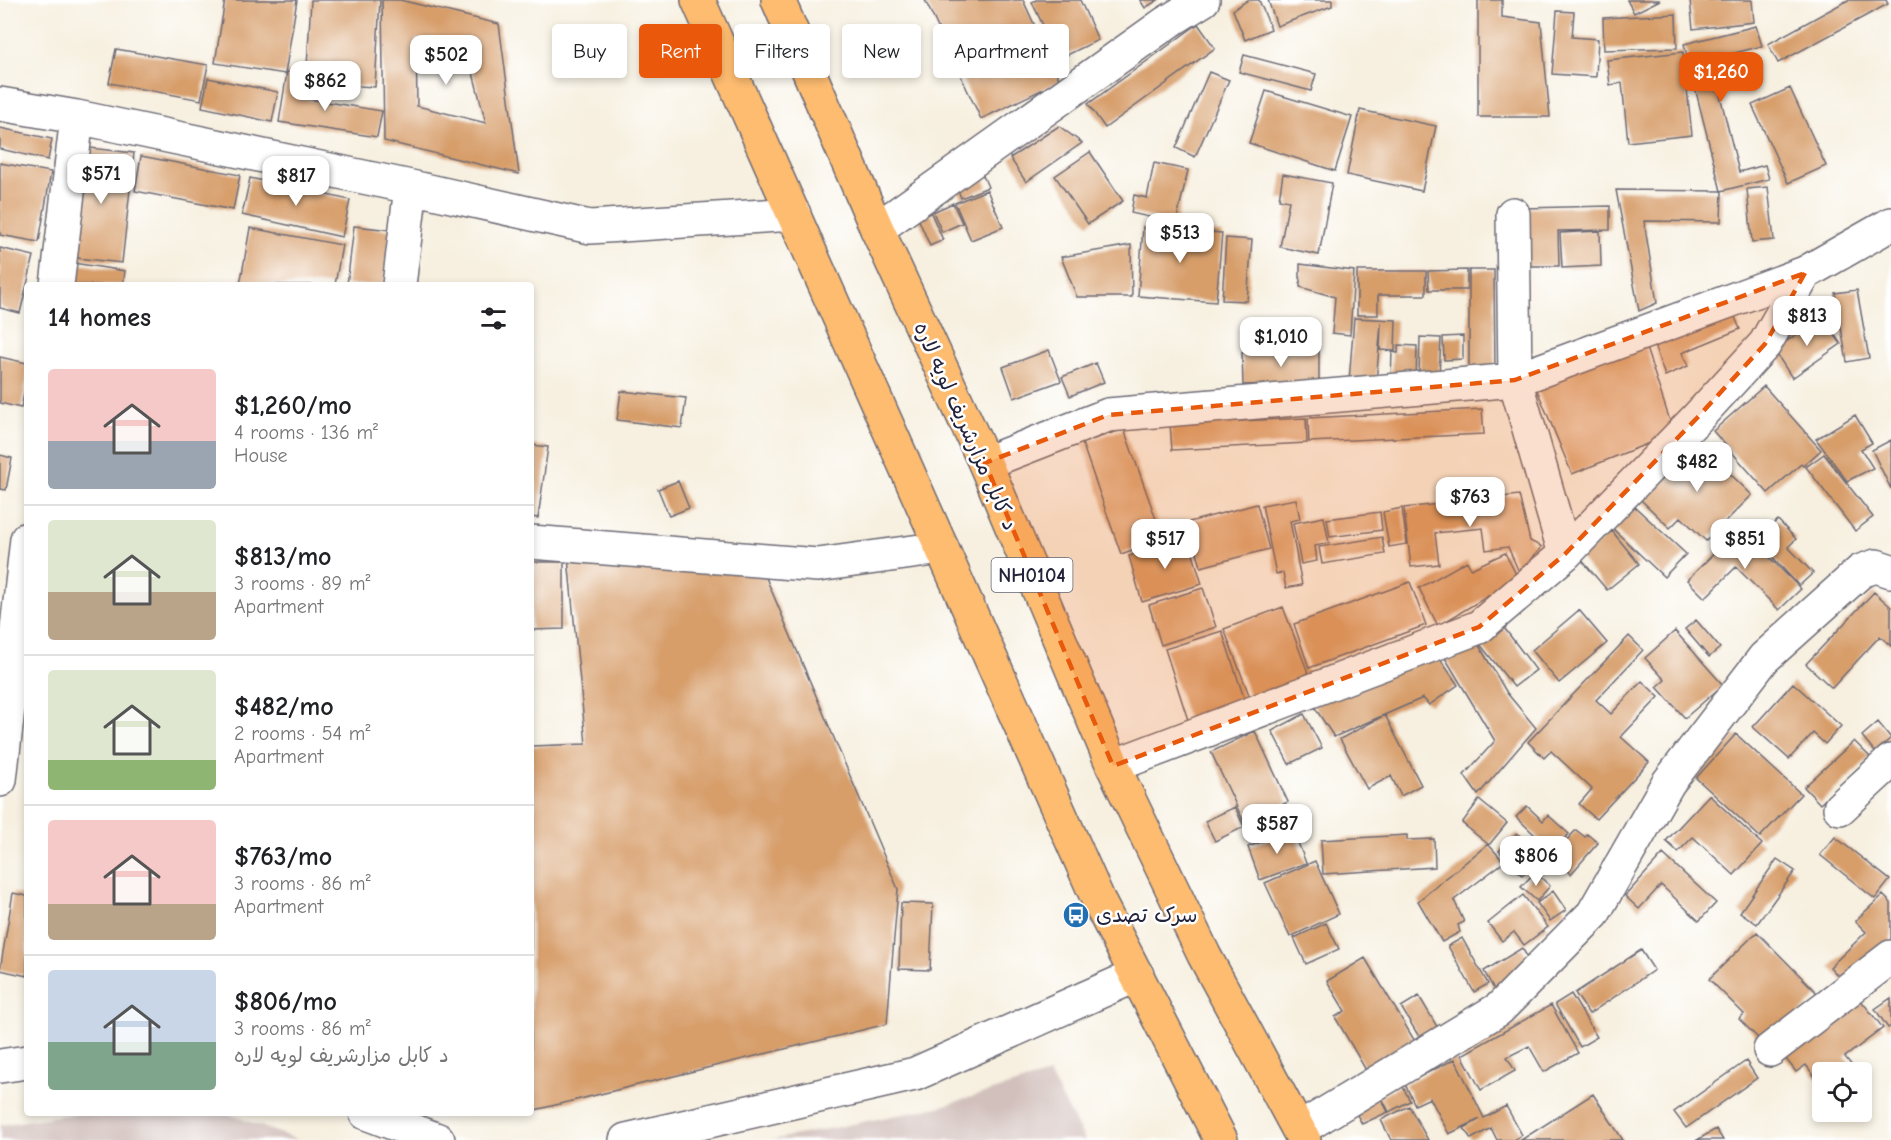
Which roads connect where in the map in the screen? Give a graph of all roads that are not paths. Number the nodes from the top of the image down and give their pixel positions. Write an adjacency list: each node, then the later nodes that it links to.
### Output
1 (698, 0): 7 (highway, NH0104)
2 (778, 0): 10 (highway, د کابل مزارشریف لویه لاره / NH0104)
3 (1203, 0): 10 (street)
4 (0, 104): 5 (street)
5 (77, 117): 6 (street); 12 (street)
6 (411, 187): 7 (street); 13 (street)
7 (794, 214): 17 (highway, NH0104)
8 (1513, 214): 14 (street)
9 (1891, 224): 11 (street)
10 (877, 229): 15 (highway, د کابل مزارشریف لویه لاره / NH0104)
11 (1805, 273): 14 (street); 18 (street)
12 (57, 282)
13 (399, 282)
14 (1515, 380): 15 (street); 18 (street)
15 (985, 463): 22 (highway, د کابل مزارشریف لویه لاره / NH0104)
16 (534, 542): 17 (street)
17 (942, 548): 26 (highway, NH0104)
18 (1565, 554): 22 (street)
19 (24, 566): 23 (street)
20 (1891, 572): 31 (street)
21 (1891, 761): 24 (street)
22 (1113, 766): 31 (highway, د کابل مزارشریف لویه لاره / NH0104)
23 (0, 780)
24 (1840, 808)
25 (1891, 957): 27 (street)
26 (1137, 975): 33 (street); 34 (highway, NH0104)
27 (1770, 1050)
28 (24, 1062): 29 (street)
29 (0, 1066)
30 (374, 1116): 32 (street)
31 (1302, 1134)
32 (438, 1140)
33 (626, 1140)
34 (1221, 1140)

